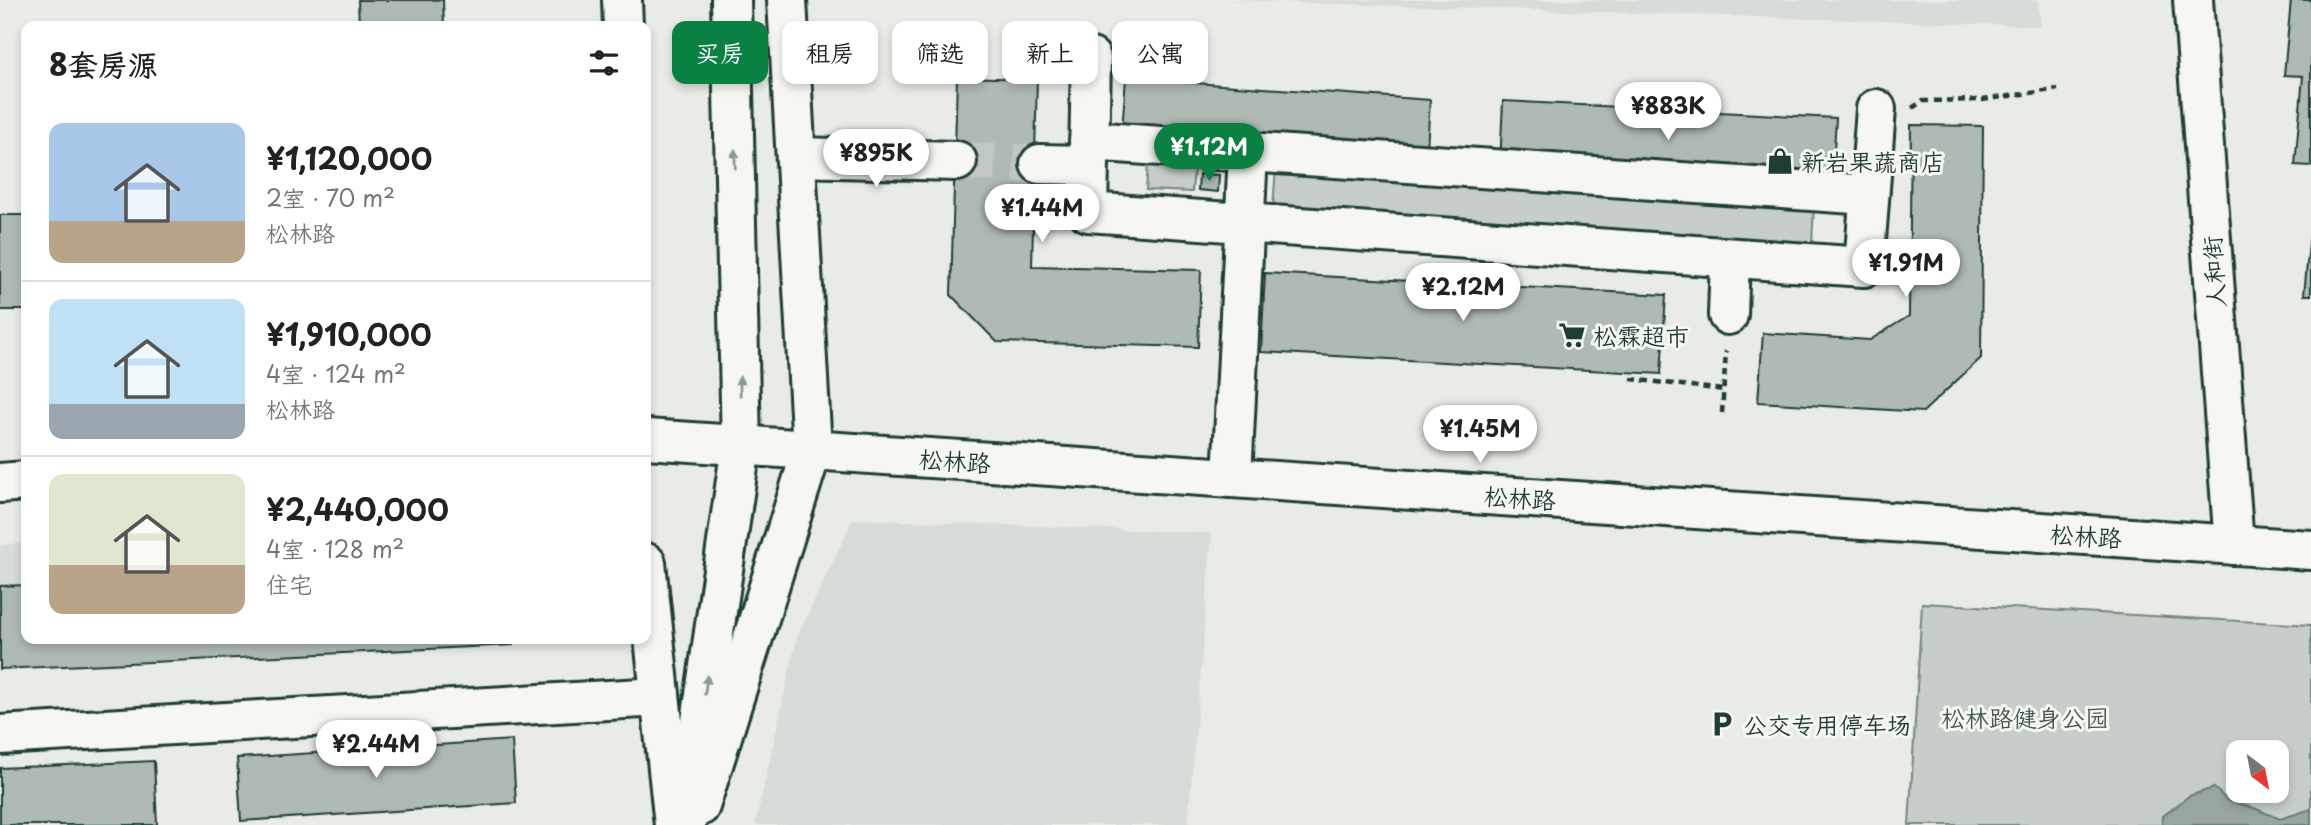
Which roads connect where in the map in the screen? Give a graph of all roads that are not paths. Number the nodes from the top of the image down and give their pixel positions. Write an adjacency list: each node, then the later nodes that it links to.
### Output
1 (622, 0): 5 (street)
2 (731, 0): 18 (street, one-way to 2)
3 (787, 0): 10 (street)
4 (2193, 0): 23 (street, 人和街)
5 (623, 21)
6 (1090, 84): 9 (street)
7 (1876, 120): 13 (street)
8 (1248, 152): 9 (street); 13 (street); 14 (street)
9 (1089, 153): 12 (street); 14 (street)
10 (796, 157): 11 (street); 19 (street)
11 (957, 161)
12 (1040, 164)
13 (1870, 195): 15 (street)
14 (1245, 223): 15 (street); 20 (street)
15 (1730, 258): 16 (street)
16 (1728, 315)
17 (651, 439): 18 (street, 松林路)
18 (741, 446): 19 (street, 松林路); 29 (street, one-way to 18)
19 (812, 450): 20 (street, 松林路); 30 (street)
20 (1232, 478): 23 (street, 松林路)
21 (21, 481): 22 (street)
22 (0, 483)
23 (2234, 545): 24 (street, 松林路)
24 (2311, 550)
25 (651, 611): 26 (street)
26 (660, 697): 27 (street); 28 (street)
27 (0, 735)
28 (674, 825)
29 (686, 825)
30 (694, 825)

